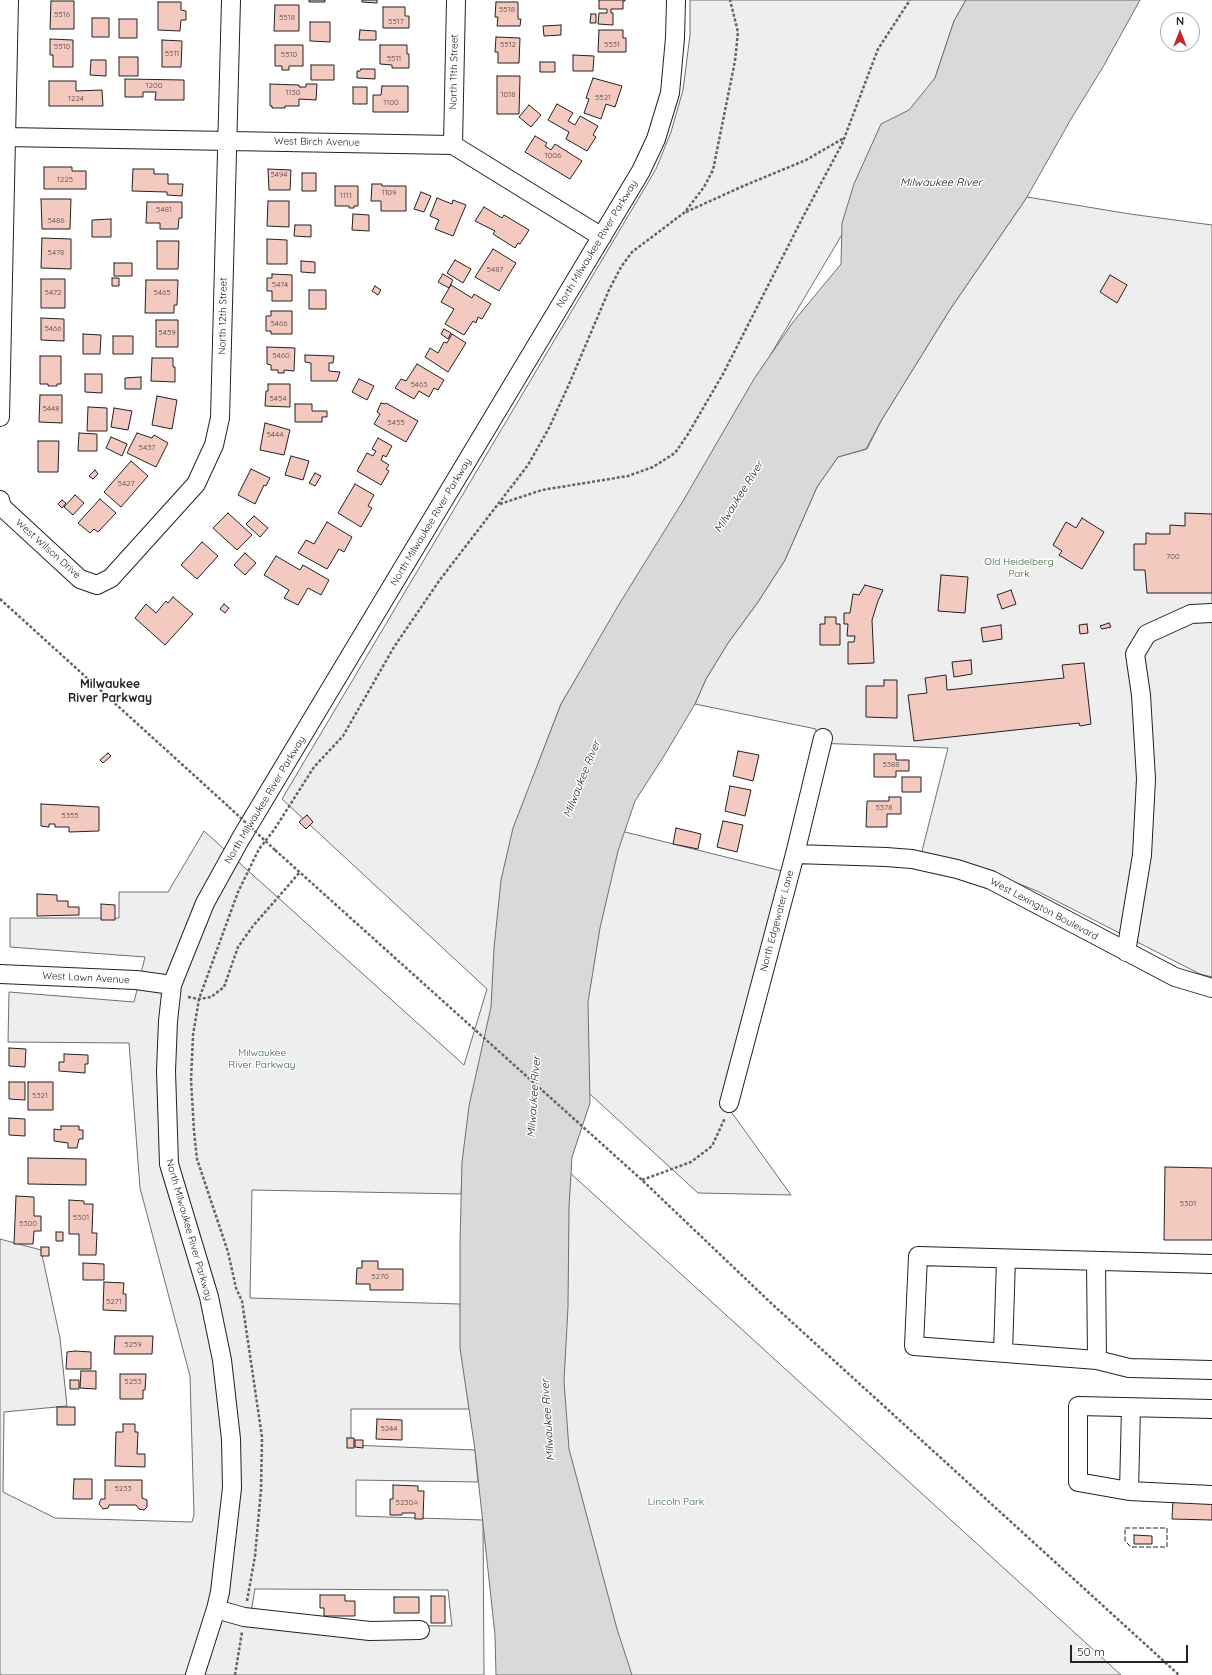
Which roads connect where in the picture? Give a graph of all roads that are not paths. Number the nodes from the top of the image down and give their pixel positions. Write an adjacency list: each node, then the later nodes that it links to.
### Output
1 (9, 0): 5 (street)
2 (231, 0): 7 (street, North 12th Street)
3 (456, 0): 8 (street, North 11th Street)
4 (676, 0): 9 (street, North Milwaukee River Parkway)
5 (4, 49): 6 (street)
6 (6, 137): 7 (street, West Birch Avenue); 10 (street)
7 (227, 140): 8 (street, West Birch Avenue); 13 (street, North 12th Street)
8 (453, 145): 9 (street)
9 (602, 237): 19 (street, North Milwaukee River Parkway)
10 (2, 271): 11 (street)
11 (0, 418)
12 (1, 503): 13 (street, West Wilson Drive)
13 (97, 585)
14 (1212, 613): 17 (street)
15 (823, 738): 16 (street, North Edgewater Lane)
16 (795, 854): 17 (street, West Lexington Boulevard); 21 (street, North Edgewater Lane)
17 (1126, 952): 20 (street, West Lexington Boulevard)
18 (0, 974): 19 (street, West Lawn Avenue)
19 (172, 984): 32 (street, North Milwaukee River Parkway)
20 (1212, 988)
21 (729, 1104)
22 (1006, 1258): 23 (street); 25 (street); 25 (street)
23 (1096, 1261): 24 (street); 26 (street)
24 (1212, 1264)
25 (1003, 1353): 26 (street)
26 (1097, 1360): 27 (street)
27 (1212, 1370)
28 (1131, 1408): 29 (street); 30 (street); 30 (street)
29 (1212, 1409)
30 (1129, 1492): 31 (street)
31 (1212, 1495)
32 (216, 1609): 33 (street); 34 (street, North Milwaukee River Parkway)
33 (420, 1630)
34 (195, 1675)

